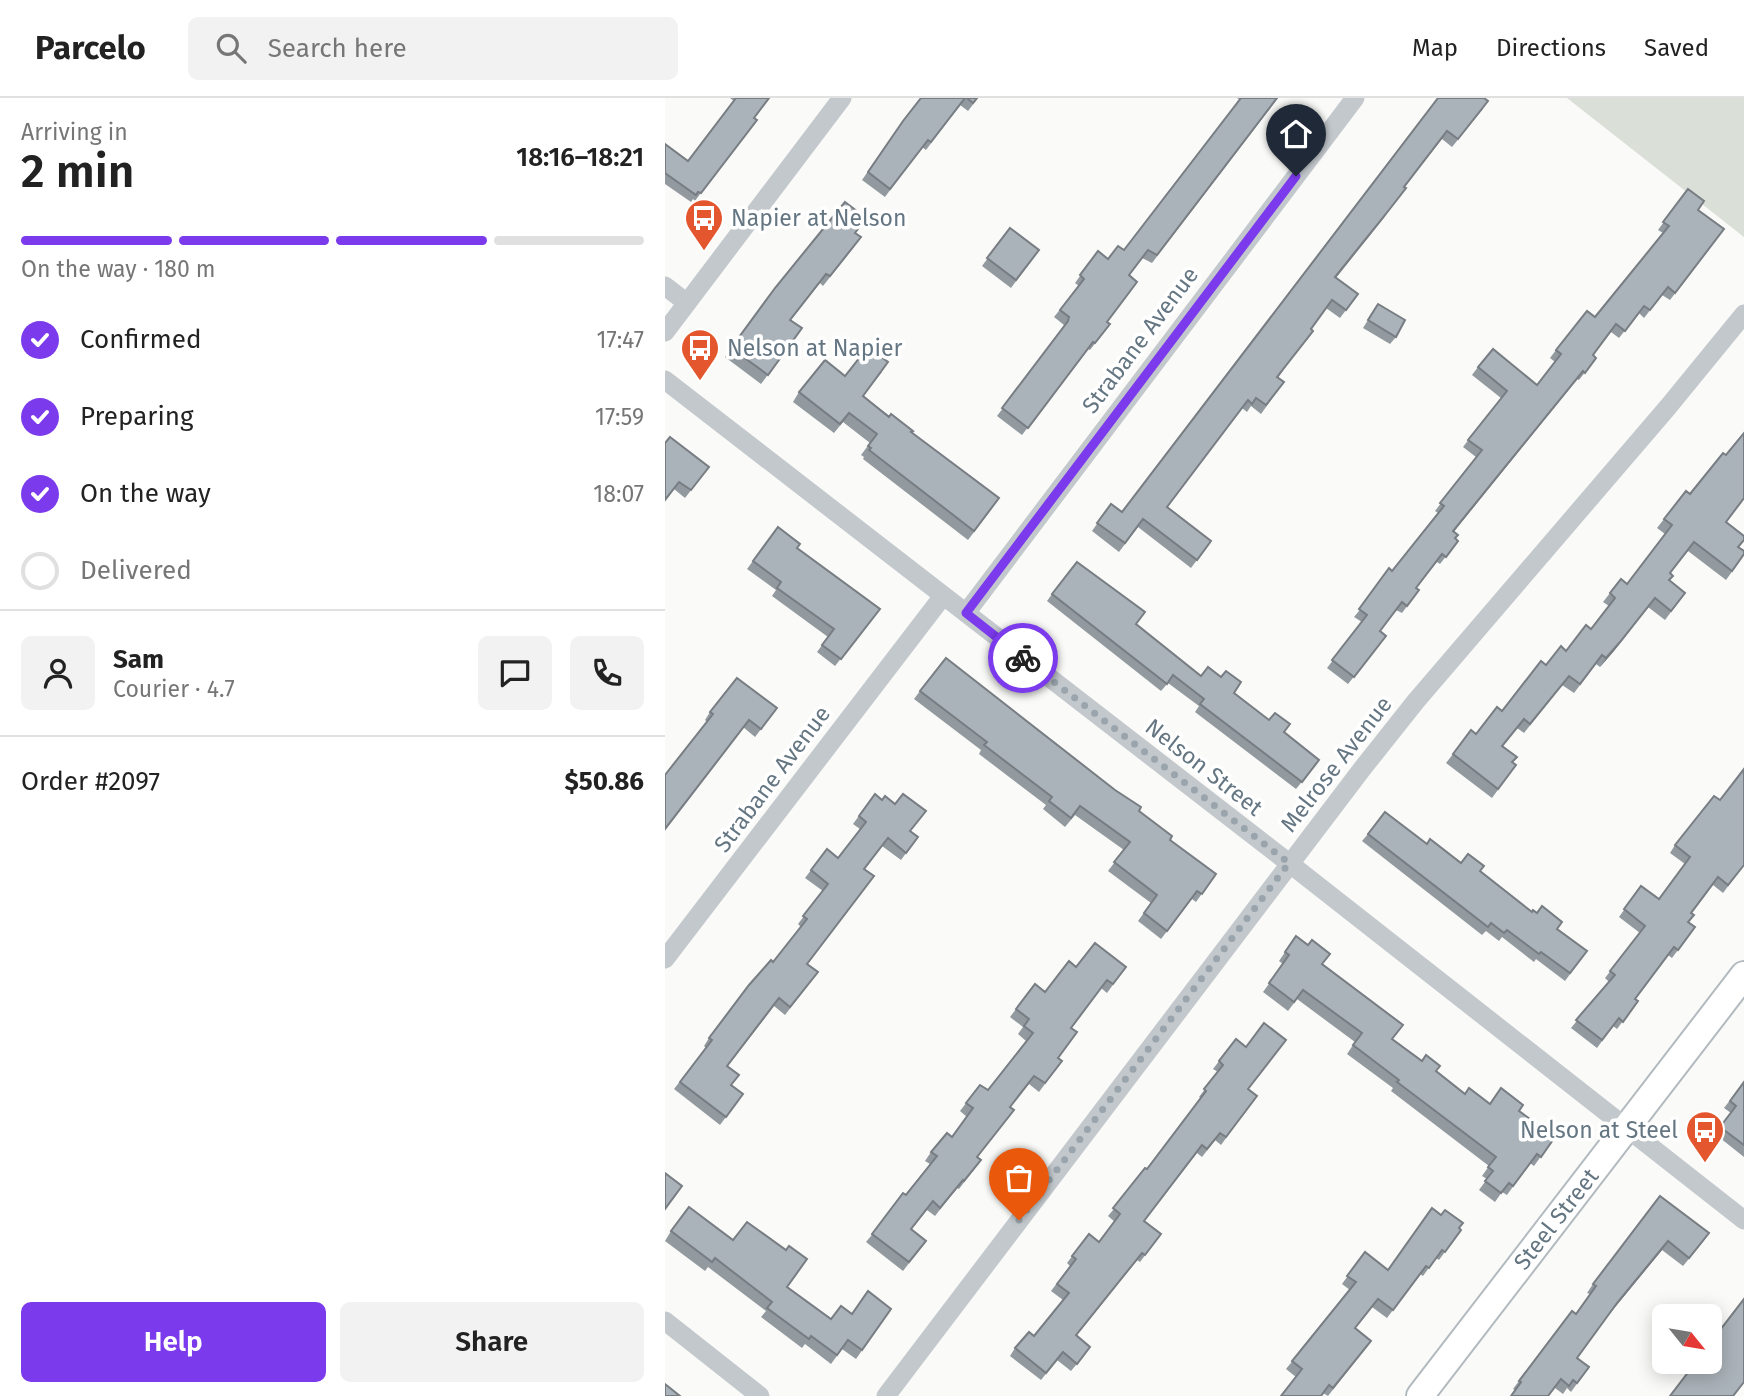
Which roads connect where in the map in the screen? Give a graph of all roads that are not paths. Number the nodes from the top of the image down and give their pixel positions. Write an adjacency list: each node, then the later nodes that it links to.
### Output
1 (842, 98): 4 (street)
2 (1355, 98): 9 (street, Strabane Avenue)
3 (665, 286): 4 (street)
4 (687, 303): 6 (street)
5 (1744, 314): 10 (street, Melrose Avenue)
6 (665, 332)
7 (665, 380): 8 (street, Nelson Street)
8 (943, 596): 9 (street, Nelson Street); 11 (street, Strabane Avenue)
9 (966, 613): 10 (street, Nelson Street)
10 (1289, 863): 13 (street, Nelson Street); 17 (street, Melrose Avenue)
11 (665, 959)
12 (1744, 975): 13 (street, Steel Street)
13 (1625, 1128): 14 (street, Nelson Street); 18 (street, Steel Street)
14 (1744, 1220)
15 (665, 1321): 16 (street)
16 (760, 1396)
17 (886, 1396)
18 (1420, 1396)

